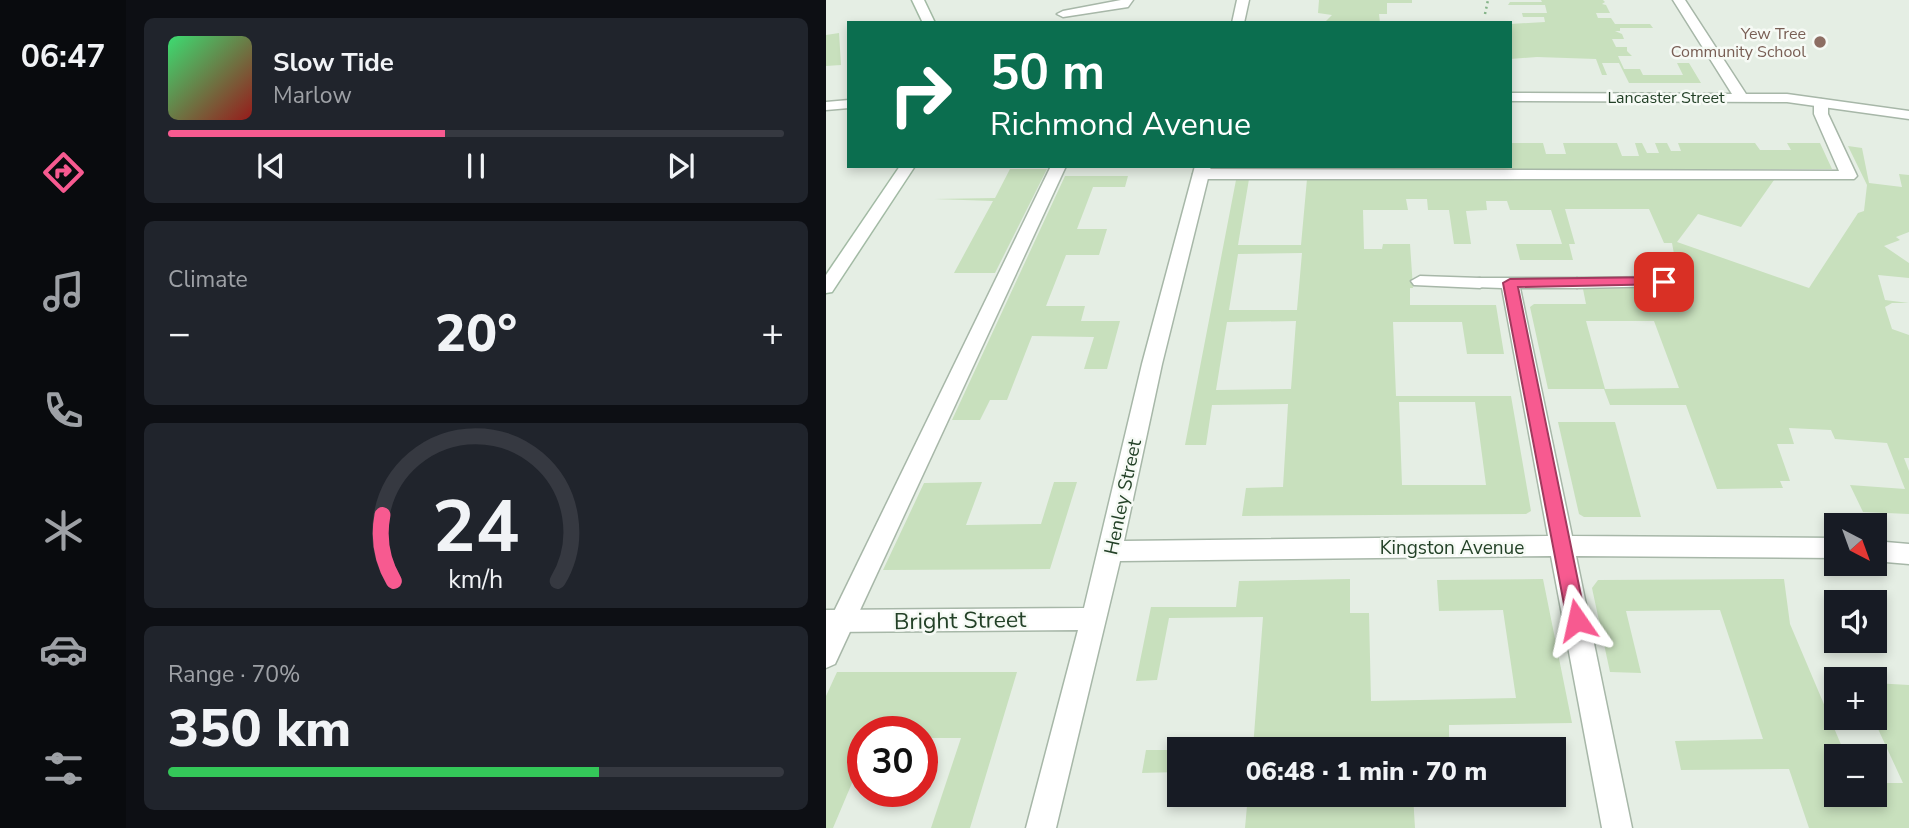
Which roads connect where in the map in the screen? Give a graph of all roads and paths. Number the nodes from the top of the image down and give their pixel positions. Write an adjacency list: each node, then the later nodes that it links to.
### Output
1 (918, 0): 9 (street)
2 (1054, 0): 8 (street)
3 (1127, 0): 8 (street)
4 (1243, 0): 10 (street)
5 (1488, 0): 7 (path)
6 (1679, 0): 12 (street)
7 (1485, 14)
8 (1064, 18)
9 (928, 21)
10 (1238, 21)
11 (1512, 97): 12 (street, Lancaster Street)
12 (1741, 97): 13 (street, Lancaster Street)
13 (1821, 103): 16 (street, Lancaster Street); 19 (street)
14 (847, 104): 15 (street)
15 (826, 106)
16 (1909, 115)
17 (907, 168): 23 (street)
18 (1058, 168): 30 (street)
19 (1202, 170): 26 (street, Henley Street)
20 (1420, 281): 22 (street)
21 (1664, 282): 22 (street)
22 (1510, 283): 24 (street)
23 (826, 288)
24 (1563, 546): 25 (street, Kingston Avenue); 26 (street, Kingston Avenue); 33 (street)
25 (1824, 548)
26 (1111, 551): 29 (street, Henley Street)
27 (1887, 552): 28 (street)
28 (1909, 554)
29 (1094, 620): 30 (street, Bright Street); 32 (street, Henley Street)
30 (834, 621): 31 (street)
31 (826, 656)
32 (1041, 828)
33 (1617, 828)

